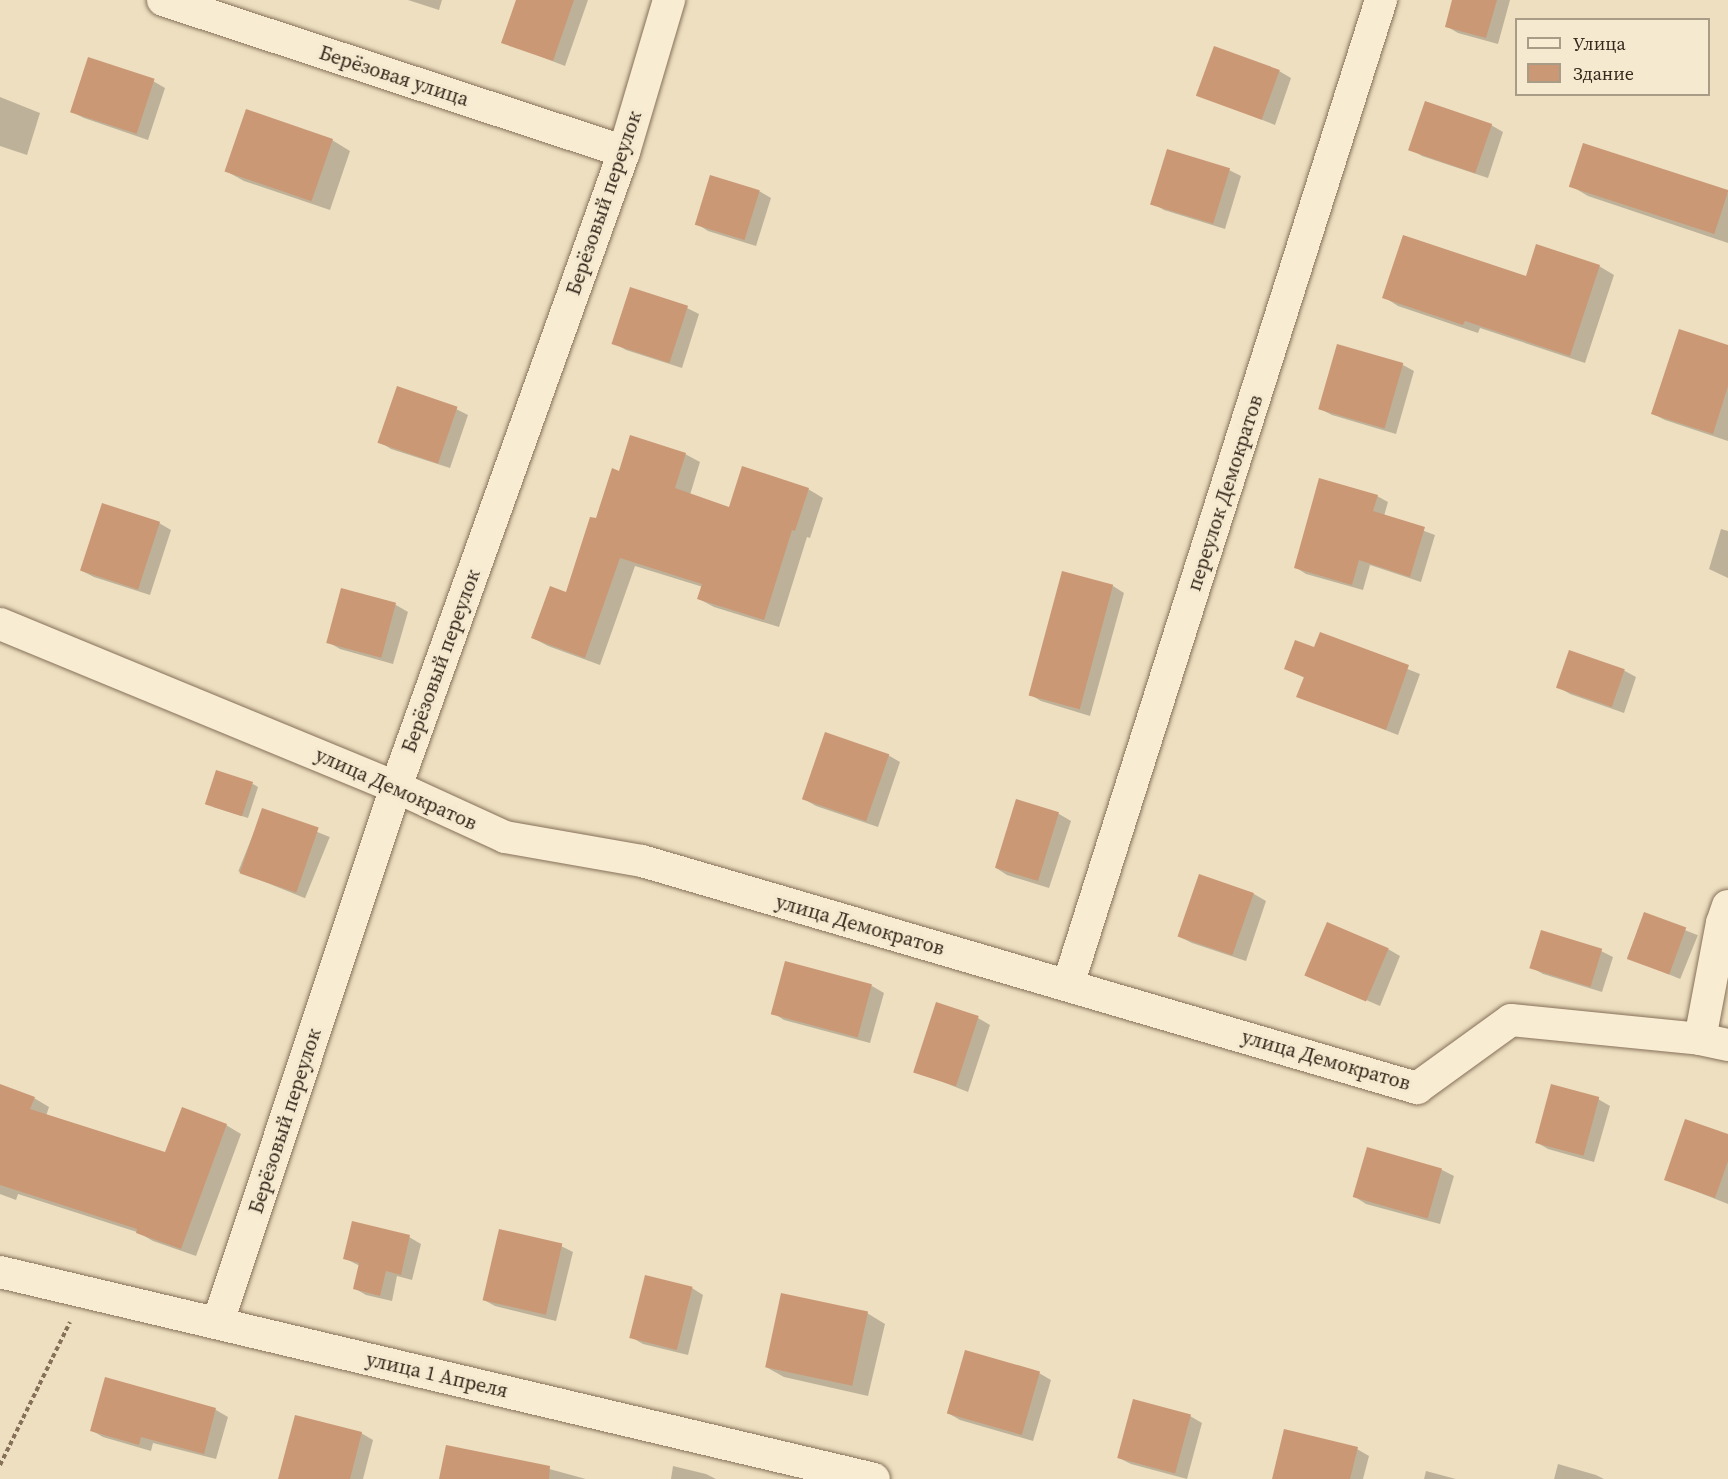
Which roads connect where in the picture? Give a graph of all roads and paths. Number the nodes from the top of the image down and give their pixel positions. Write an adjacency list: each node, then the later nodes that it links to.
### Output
1 (164, 0): 4 (street, Берёзовая улица)
2 (669, 0): 4 (street, Берёзовый переулок)
3 (1381, 0): 8 (street, переулок Демократов)
4 (624, 152): 6 (street, Берёзовый переулок)
5 (0, 624): 6 (street, улица Демократов)
6 (396, 787): 8 (street, улица Демократов); 12 (street, Берёзовый переулок)
7 (1728, 906): 9 (street)
8 (1068, 985): 9 (street, улица Демократов)
9 (1714, 1042)
10 (0, 1272): 11 (street, улица 1 Апреля)
11 (85, 1292): 12 (street, улица 1 Апреля); 13 (path)
12 (218, 1323): 14 (street, улица 1 Апреля)
13 (0, 1465)
14 (874, 1479)

